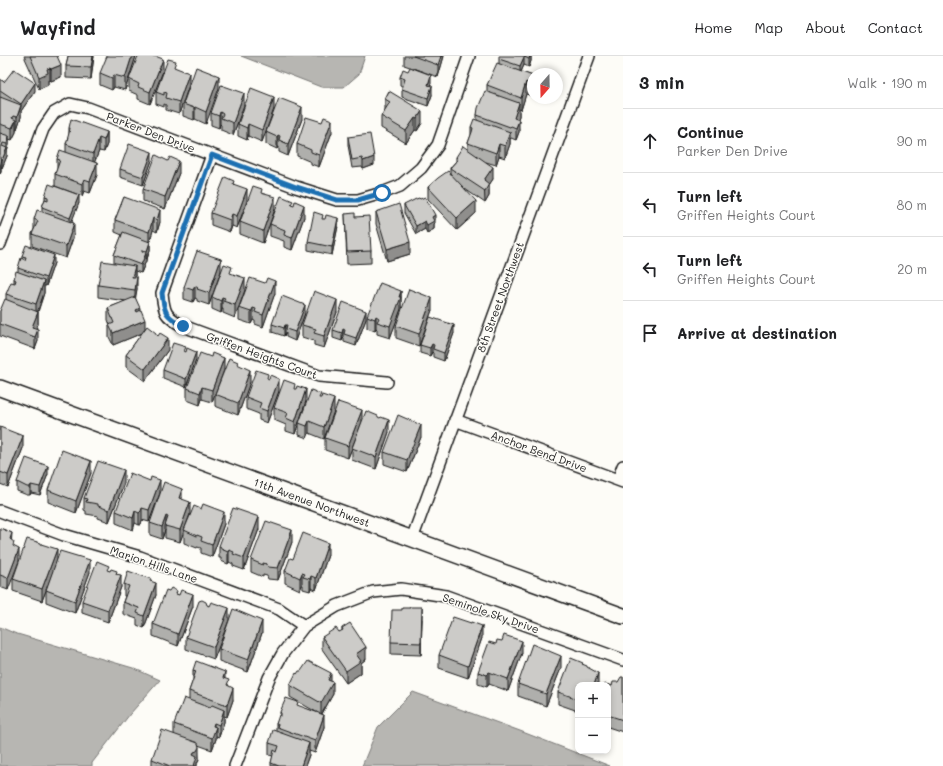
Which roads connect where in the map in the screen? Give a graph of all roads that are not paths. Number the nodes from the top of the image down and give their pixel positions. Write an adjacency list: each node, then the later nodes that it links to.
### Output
1 (469, 56): 3 (street, Parker Den Drive)
2 (589, 56): 7 (street, 8th Street Northwest)
3 (212, 155): 4 (street, Parker Den Drive); 5 (street, Griffen Heights Court)
4 (0, 244)
5 (387, 382)
6 (0, 388): 11 (street, 11th Avenue Northwest)
7 (456, 420): 9 (street, Anchor Bend Drive); 11 (street, 8th Street Northwest)
8 (623, 466): 9 (street)
9 (620, 481)
10 (0, 511): 13 (street, Marion Hills Lane)
11 (412, 539): 12 (street, 11th Avenue Northwest)
12 (623, 616)
13 (304, 626): 14 (street, Seminole Sky Drive); 15 (street, Seminole Sky Drive)
14 (623, 660)
15 (235, 766)

